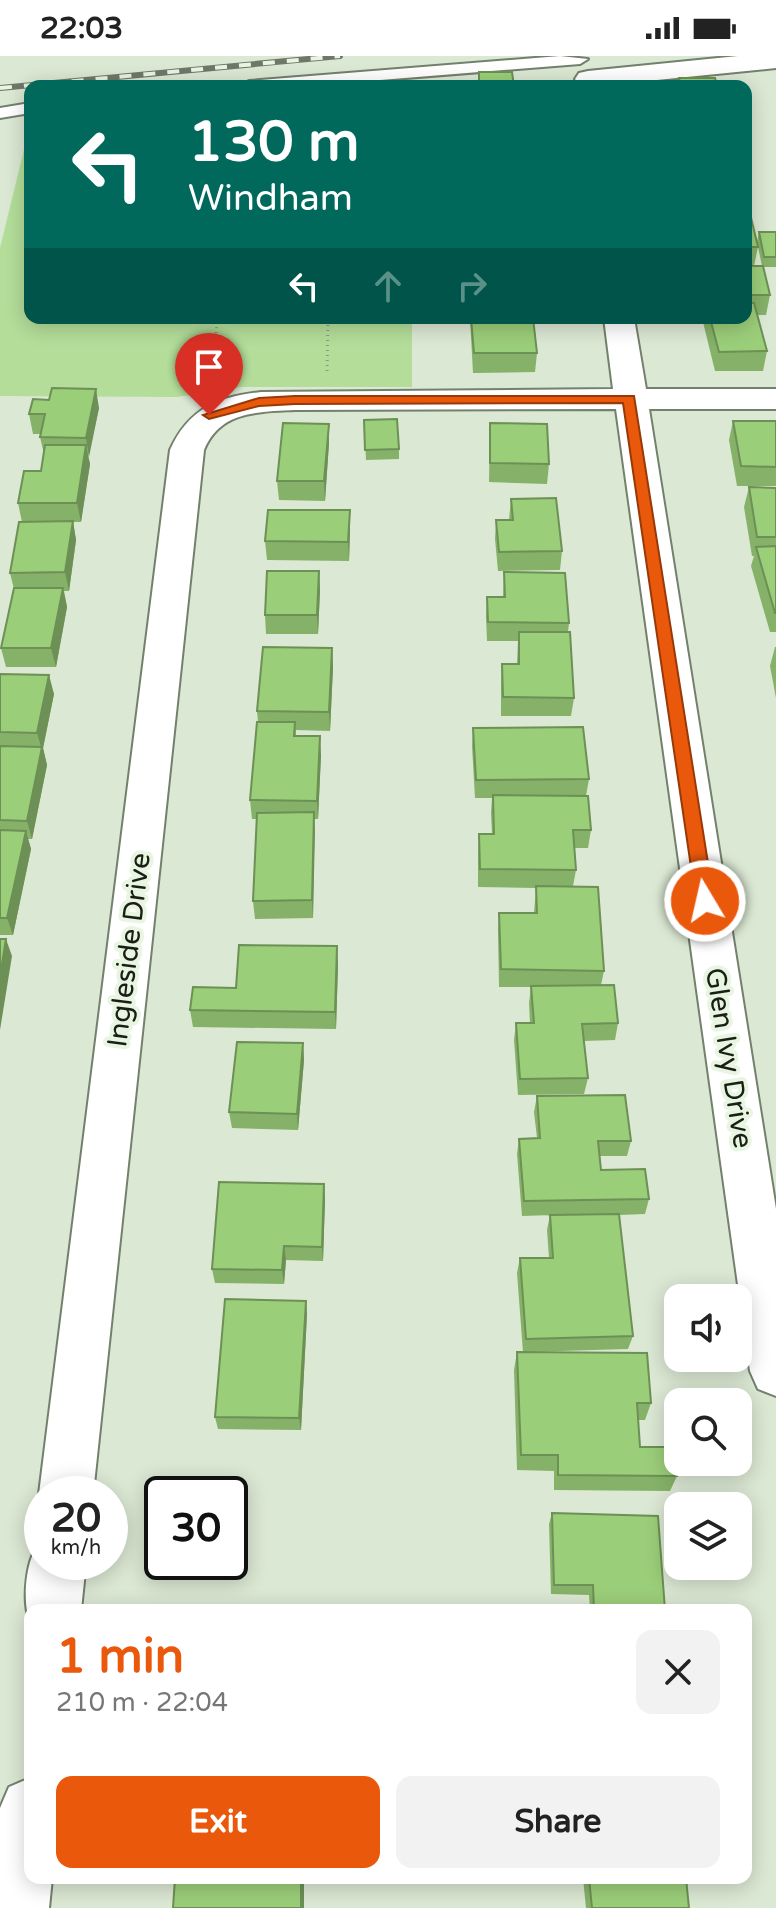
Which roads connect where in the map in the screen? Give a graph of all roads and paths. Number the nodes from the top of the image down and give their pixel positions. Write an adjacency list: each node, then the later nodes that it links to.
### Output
1 (776, 60): 2 (street)
2 (584, 70): 3 (lane)
3 (375, 80)
4 (24, 109): 5 (lane)
5 (0, 113)
6 (217, 324): 9 (path)
7 (328, 324): 12 (path)
8 (620, 324): 10 (street, Glen Ivy Drive)
9 (214, 348)
10 (630, 399): 11 (street); 12 (street); 13 (street, Glen Ivy Drive)
11 (776, 399)
12 (326, 400): 14 (street, Ingleside Drive)
13 (776, 1371)
14 (68, 1476)
15 (56, 1580): 16 (street)
16 (54, 1604)
17 (24, 1858): 18 (street)
18 (18, 1908)

